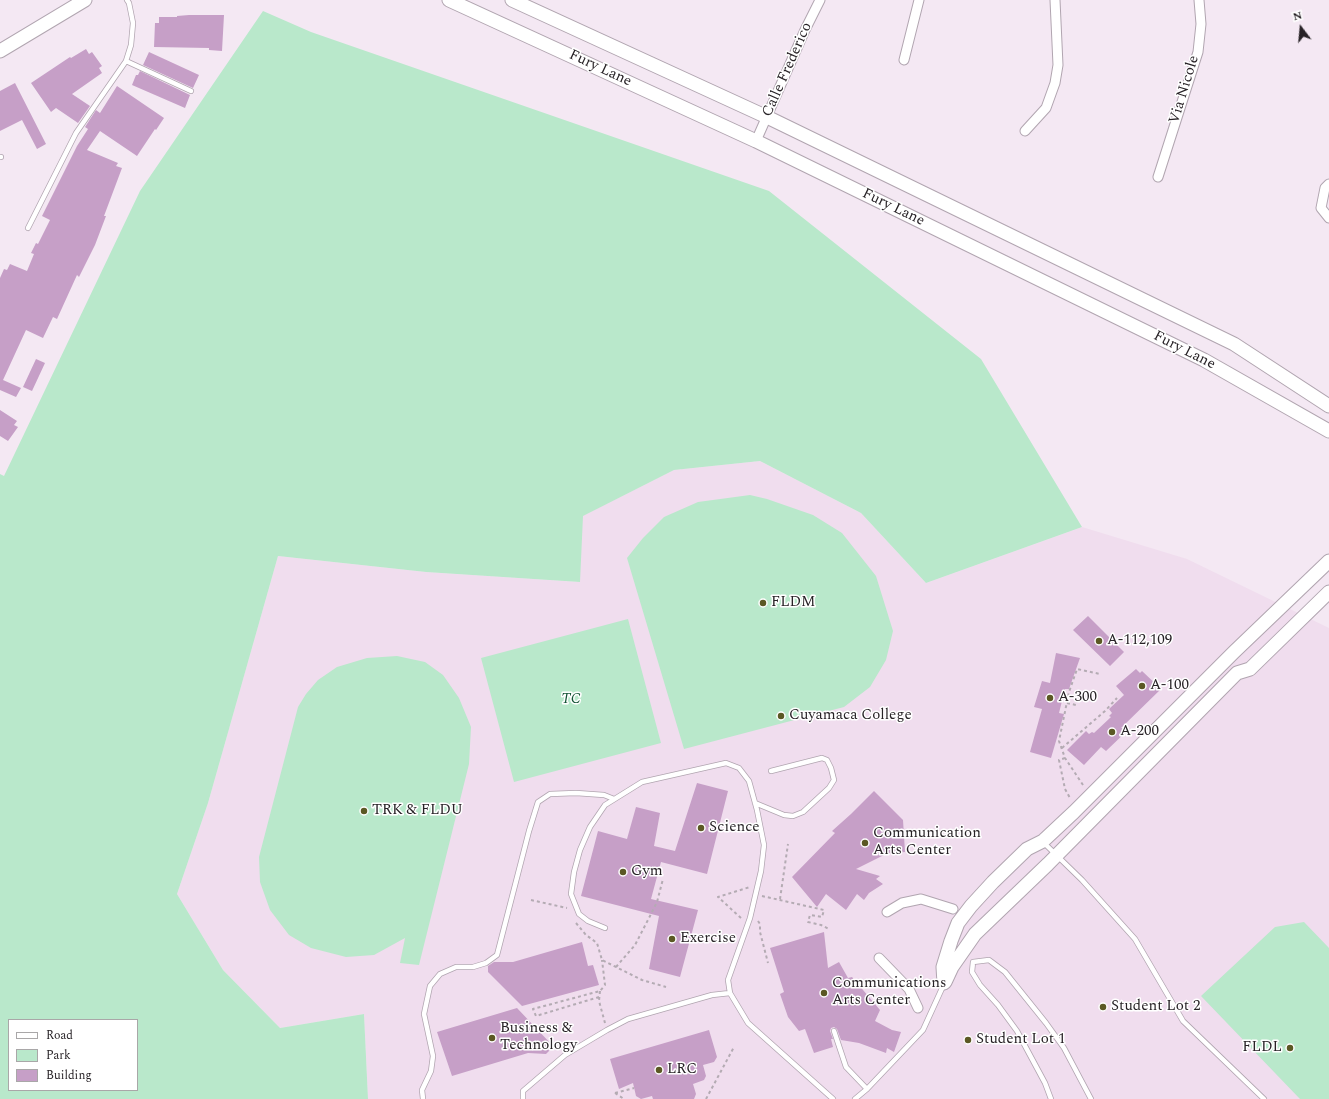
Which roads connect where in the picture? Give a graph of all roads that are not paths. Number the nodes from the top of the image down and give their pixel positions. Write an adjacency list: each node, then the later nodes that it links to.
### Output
1 (85, 0): 9 (main road)
2 (127, 0): 10 (lane)
3 (449, 0): 15 (main road, Fury Lane)
4 (512, 0): 13 (main road, Fury Lane)
5 (820, 0): 13 (street, Calle Frederico)
6 (919, 0): 11 (street)
7 (1055, 0): 14 (street)
8 (1199, 0): 16 (street, Via Nicole)
9 (0, 51)
10 (126, 60): 12 (lane); 19 (lane)
11 (904, 60)
12 (192, 91)
13 (767, 117): 15 (street, Calle Frederico); 20 (main road, Fury Lane)
14 (1025, 131)
15 (756, 141): 21 (main road, Fury Lane)
16 (1158, 177)
17 (1329, 184): 18 (street)
18 (1329, 218)
19 (28, 228)
20 (1329, 406)
21 (1329, 431)
22 (1329, 561): 27 (main road)
23 (1329, 592): 29 (main road)
24 (771, 771): 26 (lane)
25 (614, 799): 26 (lane); 32 (lane); 39 (lane)
26 (755, 803): 35 (lane)
27 (1074, 812): 28 (main road); 29 (main road)
28 (1042, 841): 29 (lane); 34 (main road)
29 (1057, 854): 34 (main road); 45 (lane)
30 (953, 909): 31 (street)
31 (886, 912)
32 (605, 928)
33 (879, 958): 36 (street)
34 (944, 983): 38 (lane)
35 (730, 993): 40 (lane); 41 (lane)
36 (918, 1008)
37 (834, 1032): 38 (lane)
38 (867, 1089): 42 (lane)
39 (423, 1099)
40 (523, 1099)
41 (833, 1099)
42 (855, 1099)
43 (1050, 1099): 44 (lane)
44 (1090, 1099)
45 (1264, 1099)

